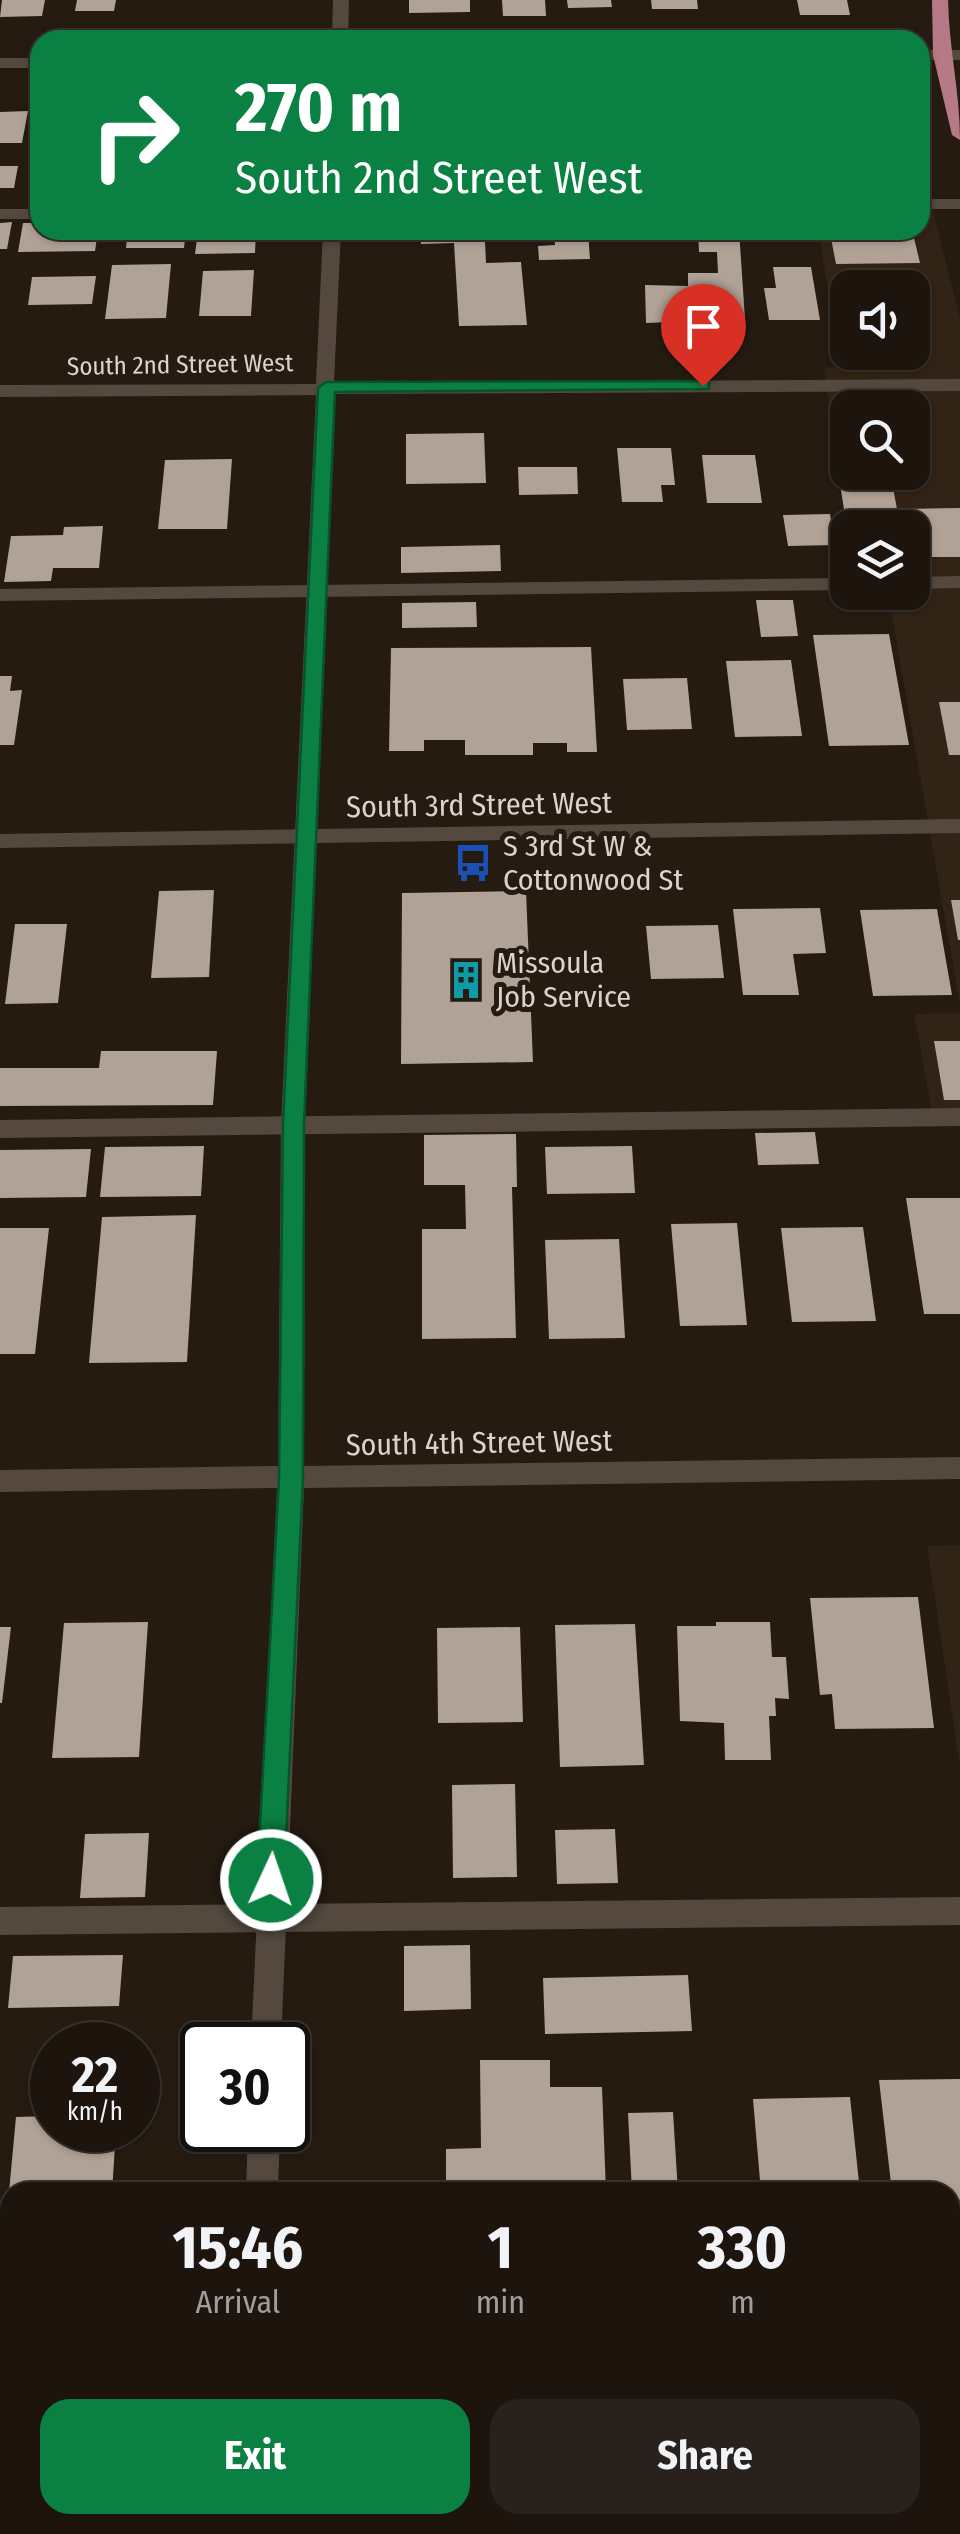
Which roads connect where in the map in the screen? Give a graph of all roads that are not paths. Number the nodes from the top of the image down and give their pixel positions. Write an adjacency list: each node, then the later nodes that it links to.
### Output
1 (342, 0): 3 (street)
2 (940, 0): 5 (main road)
3 (340, 30)
4 (930, 55): 5 (street)
5 (941, 55): 6 (street); 9 (main road)
6 (960, 55)
7 (0, 63): 8 (street)
8 (30, 63)
9 (960, 135)
10 (930, 204): 11 (street)
11 (960, 204)
12 (0, 214): 13 (street)
13 (30, 214)
14 (332, 240): 16 (street)
15 (960, 385): 16 (street, South 2nd Street West)
16 (326, 388): 17 (street, South 2nd Street West); 21 (street)
17 (0, 391)
18 (960, 582): 19 (street)
19 (930, 583)
20 (830, 584): 21 (street)
21 (317, 592): 22 (street); 24 (street)
22 (0, 595)
23 (960, 826): 24 (street, South 3rd Street West)
24 (305, 838): 25 (street, South 3rd Street West); 27 (street)
25 (0, 841)
26 (960, 1117): 27 (street)
27 (294, 1124): 28 (street); 30 (street)
28 (0, 1129)
29 (960, 1468): 30 (street, South 4th Street West)
30 (291, 1478): 31 (street, South 4th Street West); 33 (street)
31 (0, 1482)
32 (960, 1911): 33 (street)
33 (269, 1916): 34 (street); 35 (street)
34 (0, 1922)
35 (267, 2022)
36 (263, 2152): 37 (street)
37 (262, 2182)

